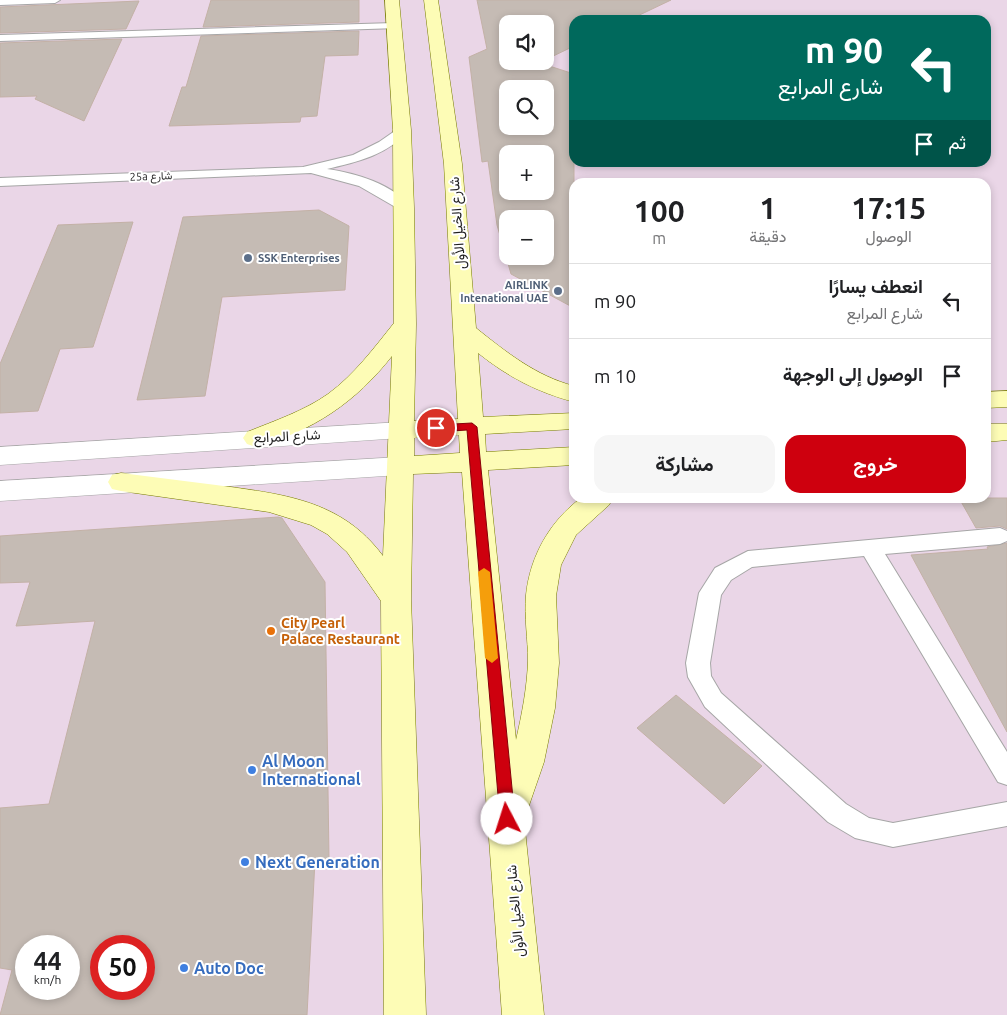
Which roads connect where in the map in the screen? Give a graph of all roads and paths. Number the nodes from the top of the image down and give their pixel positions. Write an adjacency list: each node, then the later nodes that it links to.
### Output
1 (55, 0): 4 (lane)
2 (392, 0): 5 (main road)
3 (431, 0): 12 (main road, شارع الخيل الأول)
4 (0, 2)
5 (394, 26): 6 (lane); 7 (main road)
6 (0, 38)
7 (402, 130): 8 (lane, 25a شارع); 10 (main road)
8 (303, 171): 9 (lane, 25a شارع); 10 (lane, 25a شارع)
9 (0, 182)
10 (404, 208): 11 (main road)
11 (405, 324): 18 (main road); 21 (main road)
12 (465, 331): 13 (main road); 17 (main road, شارع الخيل الأول)
13 (569, 393)
14 (1007, 399): 15 (main road)
15 (991, 400)
16 (569, 421): 17 (main road, شارع المرابع)
17 (472, 427): 18 (main road, شارع المرابع); 24 (main road, شارع الخيل الأول)
18 (401, 430): 21 (street, شارع المرابع); 25 (main road)
19 (1007, 432): 20 (main road)
20 (991, 433)
21 (256, 438): 22 (street, شارع المرابع)
22 (0, 456)
23 (569, 456): 24 (main road)
24 (474, 461): 25 (main road); 34 (main road, شارع الخيل الأول)
25 (400, 466): 26 (street); 31 (main road)
26 (121, 482): 27 (street); 31 (main road)
27 (0, 491)
28 (592, 503): 34 (main road)
29 (1000, 536): 30 (lane)
30 (870, 548): 32 (lane); 33 (lane)
31 (396, 599): 35 (main road)
32 (1007, 774)
33 (1007, 814)
34 (507, 819): 36 (main road, شارع الخيل الأول)
35 (405, 1015)
36 (523, 1015)

